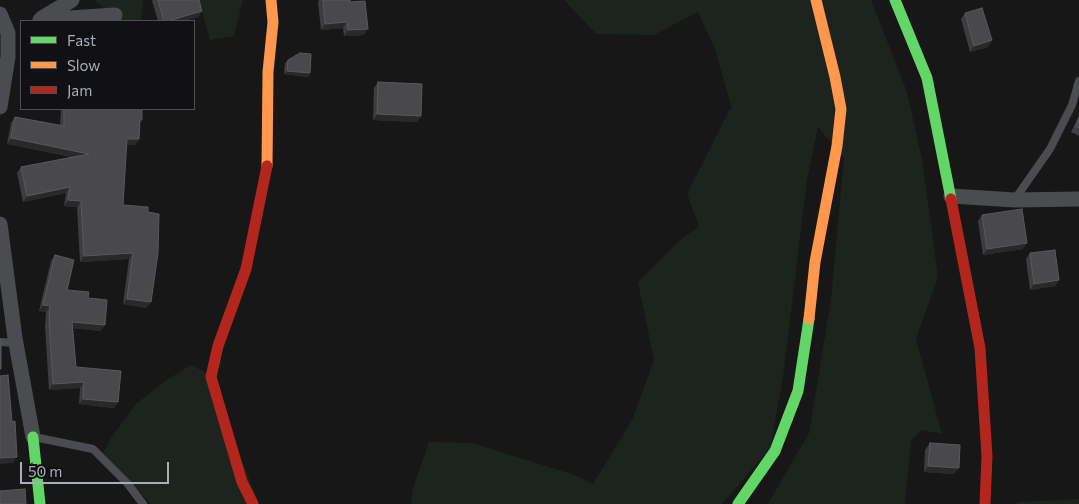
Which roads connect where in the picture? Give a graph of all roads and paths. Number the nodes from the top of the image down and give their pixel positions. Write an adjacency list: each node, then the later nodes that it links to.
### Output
1 (72, 0): 7 (street)
2 (271, 0): 20 (street)
3 (816, 0): 21 (street)
4 (895, 0): 11 (street)
5 (0, 14): 8 (street)
6 (115, 15): 7 (street)
7 (38, 20)
8 (10, 32): 10 (street)
9 (1079, 81): 13 (lane)
10 (0, 107)
11 (951, 196): 13 (street); 22 (street)
12 (1079, 199): 13 (street)
13 (1015, 200)
14 (0, 225): 16 (street)
15 (0, 342): 16 (lane)
16 (16, 342): 17 (street)
17 (32, 437): 18 (street); 19 (lane)
18 (40, 504)
19 (143, 504)
20 (253, 504)
21 (738, 504)
22 (985, 504)

